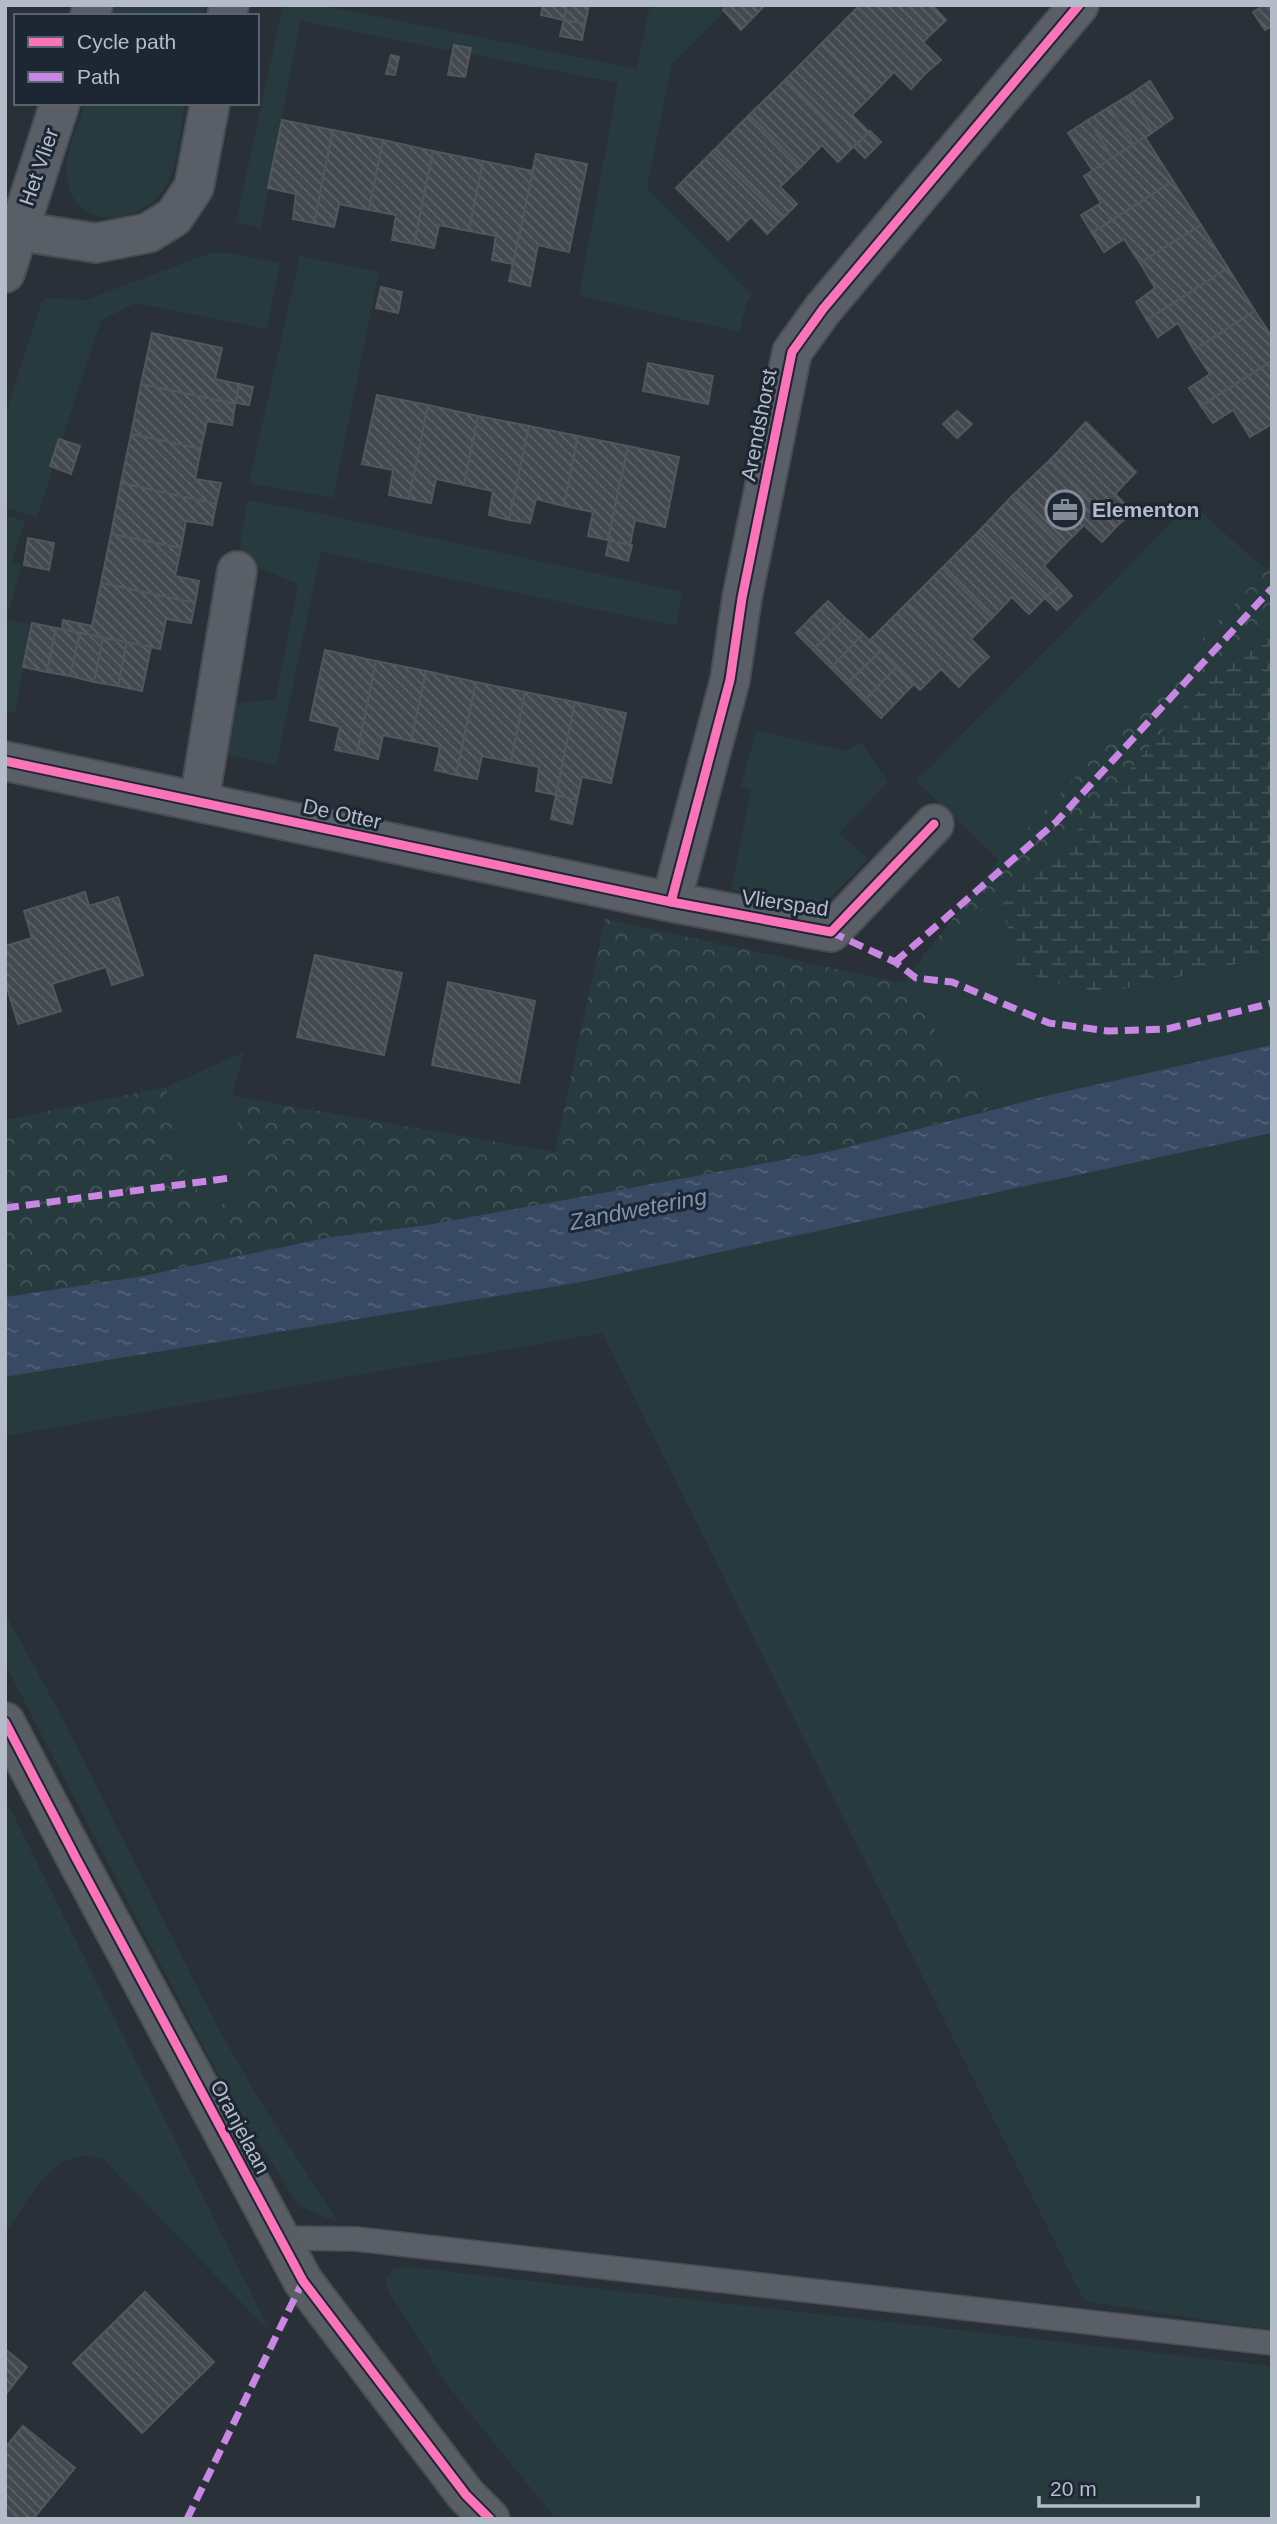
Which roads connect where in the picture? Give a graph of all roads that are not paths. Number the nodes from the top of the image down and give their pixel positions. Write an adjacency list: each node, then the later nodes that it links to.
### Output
1 (1079, 5): 10 (street, Arendshorst)
2 (59, 105): 4 (street, Het Vlier)
3 (210, 105): 4 (street, Het Vlier)
4 (18, 231): 5 (street, Het Vlier)
5 (5, 273)
6 (237, 571): 8 (street)
7 (5, 761): 8 (street, De Otter)
8 (199, 802): 10 (street, De Otter)
9 (934, 824): 10 (street, Vlierspad)
10 (671, 902)
11 (5, 1722): 12 (street, Oranjelaan)
12 (280, 2238): 13 (lane); 14 (street, Oranjelaan)
13 (1272, 2343)
14 (489, 2519)

